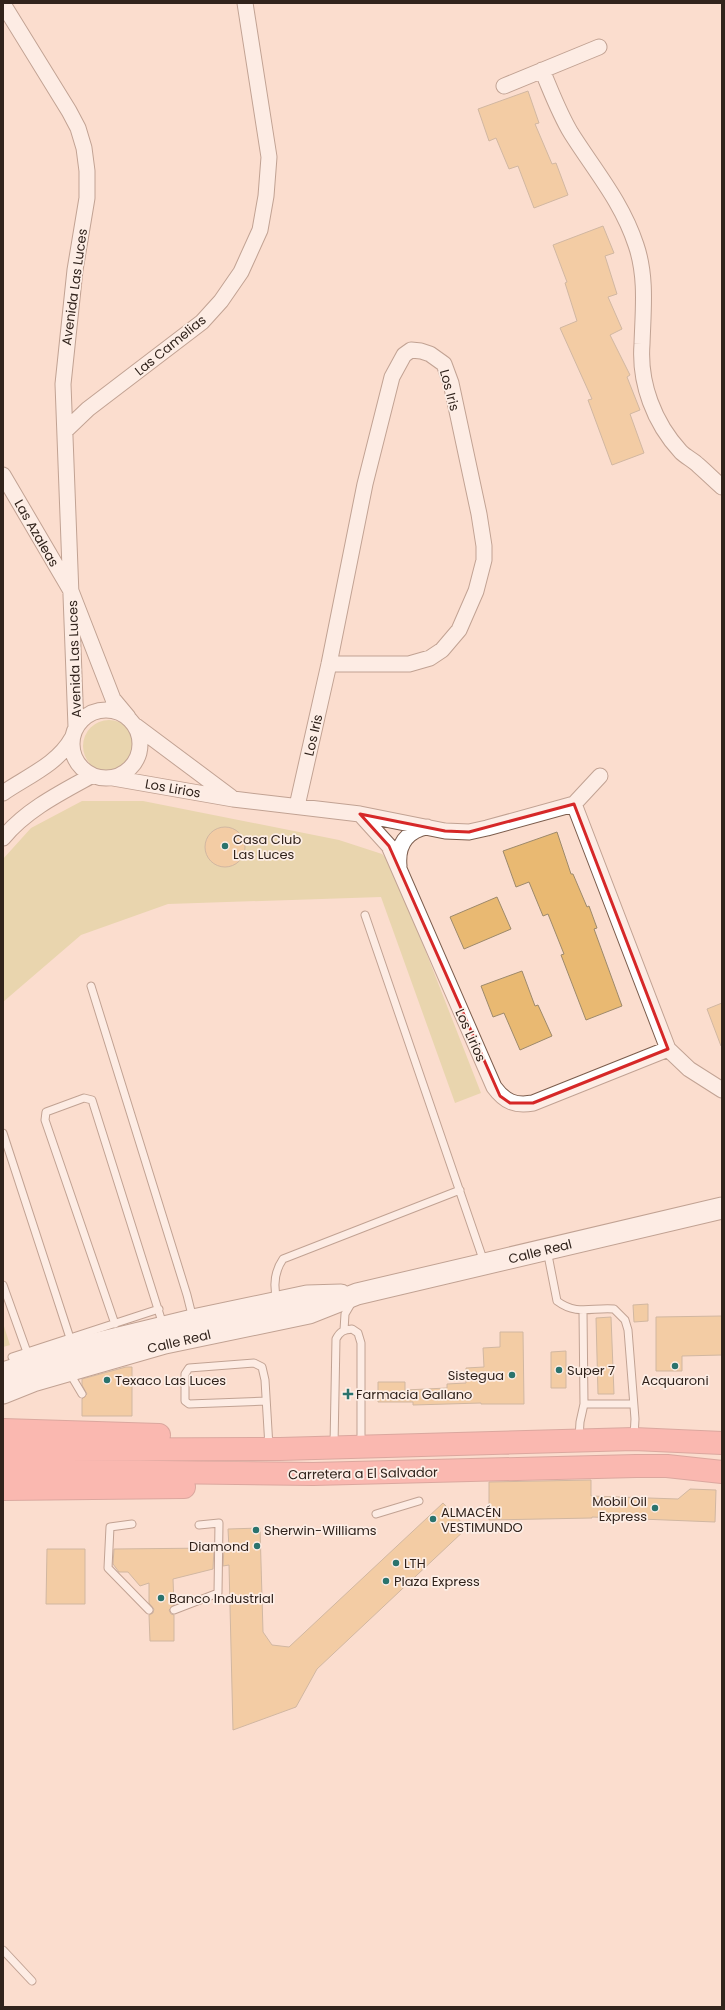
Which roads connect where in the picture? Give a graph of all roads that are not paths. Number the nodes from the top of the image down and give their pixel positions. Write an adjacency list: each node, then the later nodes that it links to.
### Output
1 (246, 3): 6 (street, Las Camelias)
2 (3, 4): 6 (street, Avenida Las Luces)
3 (599, 47): 4 (street)
4 (542, 70): 5 (street); 8 (street)
5 (504, 86)
6 (65, 431): 9 (street, Avenida Las Luces)
7 (3, 475): 9 (street, Las Azaleas)
8 (722, 487)
9 (71, 591): 11 (street, Avenida Las Luces); 12 (street, Avenida Las Luces)
10 (329, 664): 10 (street, Los Iris); 19 (street, Los Iris)
11 (132, 722): 12 (street); 15 (street); 17 (street, Los Lirios)
12 (74, 733): 13 (street); 16 (street)
13 (92, 776): 15 (street); 22 (street)
14 (600, 776): 18 (street)
15 (113, 778): 17 (street, Los Lirios)
16 (3, 793)
17 (234, 798): 19 (street, Los Lirios)
18 (574, 804): 21 (street, Los Lirios); 26 (street)
19 (297, 806): 20 (street, Los Lirios)
20 (360, 814): 21 (street, Los Lirios); 23 (street, Los Lirios)
21 (427, 827): 23 (street)
22 (3, 838)
23 (400, 872): 26 (street, Los Lirios)
24 (365, 915): 29 (lane)
25 (91, 986): 38 (lane)
26 (668, 1049): 27 (street)
27 (722, 1090)
28 (3, 1134): 41 (lane)
29 (460, 1190): 32 (lane); 35 (lane)
30 (722, 1208): 31 (main road, Calle Real)
31 (547, 1249): 32 (main road, Calle Real); 36 (lane)
32 (485, 1264): 34 (main road, Calle Real)
33 (3, 1285): 42 (lane)
34 (357, 1294): 35 (main road, Calle Real); 40 (lane); 44 (main road, Calle Real); 45 (main road)
35 (278, 1302): 38 (main road, Calle Real)
36 (583, 1311): 49 (lane); 50 (lane)
37 (161, 1318): 38 (main road, Calle Real); 39 (lane); 39 (lane); 43 (main road, Calle Real)
38 (193, 1320)
39 (115, 1324): 41 (lane)
40 (344, 1330): 55 (lane); 56 (lane)
41 (70, 1338): 42 (lane)
42 (27, 1352): 43 (lane)
43 (8, 1365)
44 (68, 1371): 46 (main road, Calle Real); 47 (lane)
45 (3, 1382)
46 (3, 1393)
47 (82, 1394)
48 (266, 1401): 48 (lane); 57 (lane)
49 (584, 1404): 50 (lane); 53 (lane)
50 (633, 1404): 52 (lane)
51 (3, 1430): 57 (highway)
52 (634, 1439): 53 (highway, Carretera a El Salvador); 54 (highway, Carretera a El Salvador)
53 (579, 1440): 55 (highway, Carretera a El Salvador)
54 (722, 1443)
55 (361, 1446): 56 (highway, Carretera a El Salvador)
56 (334, 1447): 57 (highway, Carretera a El Salvador)
57 (274, 1448): 58 (highway, Carretera a El Salvador)
58 (3, 1450)
59 (3, 1470): 61 (highway, Carretera a El Salvador)
60 (722, 1472): 61 (highway, Carretera a El Salvador)
61 (301, 1474): 62 (highway)
62 (3, 1489)
63 (419, 1501): 64 (lane)
64 (376, 1514)
65 (132, 1524): 67 (lane)
66 (199, 1525): 68 (lane)
67 (149, 1610)
68 (174, 1610)
69 (3, 1950): 70 (lane)
70 (32, 1981)

